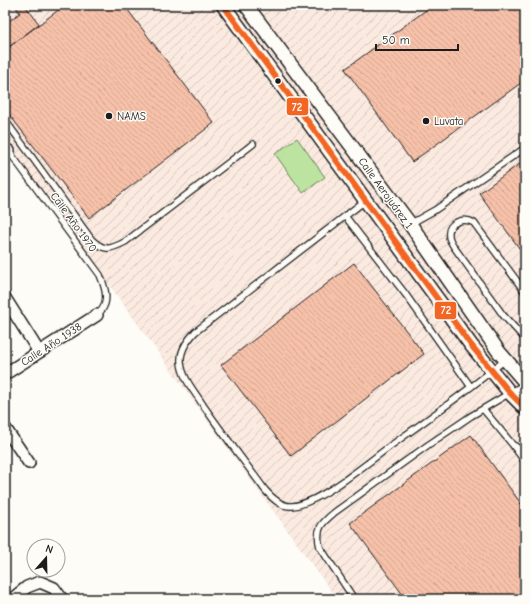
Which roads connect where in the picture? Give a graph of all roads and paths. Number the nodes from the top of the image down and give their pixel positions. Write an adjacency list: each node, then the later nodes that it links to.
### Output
1 (223, 5): 7 (street, Calle Aerojuárez 1)
2 (246, 5): 9 (street, Calle Aerojuárez 1)
3 (5, 120): 4 (lane)
4 (253, 144)
5 (525, 148): 9 (lane)
6 (6, 150): 12 (lane, Calle Año 1970)
7 (366, 200): 8 (lane); 16 (street, Calle Aerojuárez 1)
8 (345, 216): 19 (lane); 19 (lane)
9 (410, 224): 15 (street, Calle Aerojuárez 1)
10 (525, 292): 13 (lane)
11 (5, 298): 14 (street)
12 (96, 315): 14 (street, Calle Año 1938)
13 (525, 339)
14 (39, 352): 17 (street, Calle Año 1938)
15 (506, 360): 16 (lane); 18 (street, Calle Aerojuárez 1)
16 (493, 371): 19 (lane); 20 (street, Calle Aerojuárez 1)
17 (5, 374)
18 (525, 383): 20 (lane)
19 (470, 387)
20 (510, 393): 21 (street, Calle Aerojuárez 1); 22 (lane)
21 (525, 408)
22 (483, 409): 24 (lane); 30 (lane)
23 (5, 428): 27 (street)
24 (512, 444): 25 (lane); 26 (lane)
25 (525, 453)
26 (525, 462)
27 (28, 463)
28 (12, 599): 29 (street)
29 (62, 599)
30 (354, 599)

